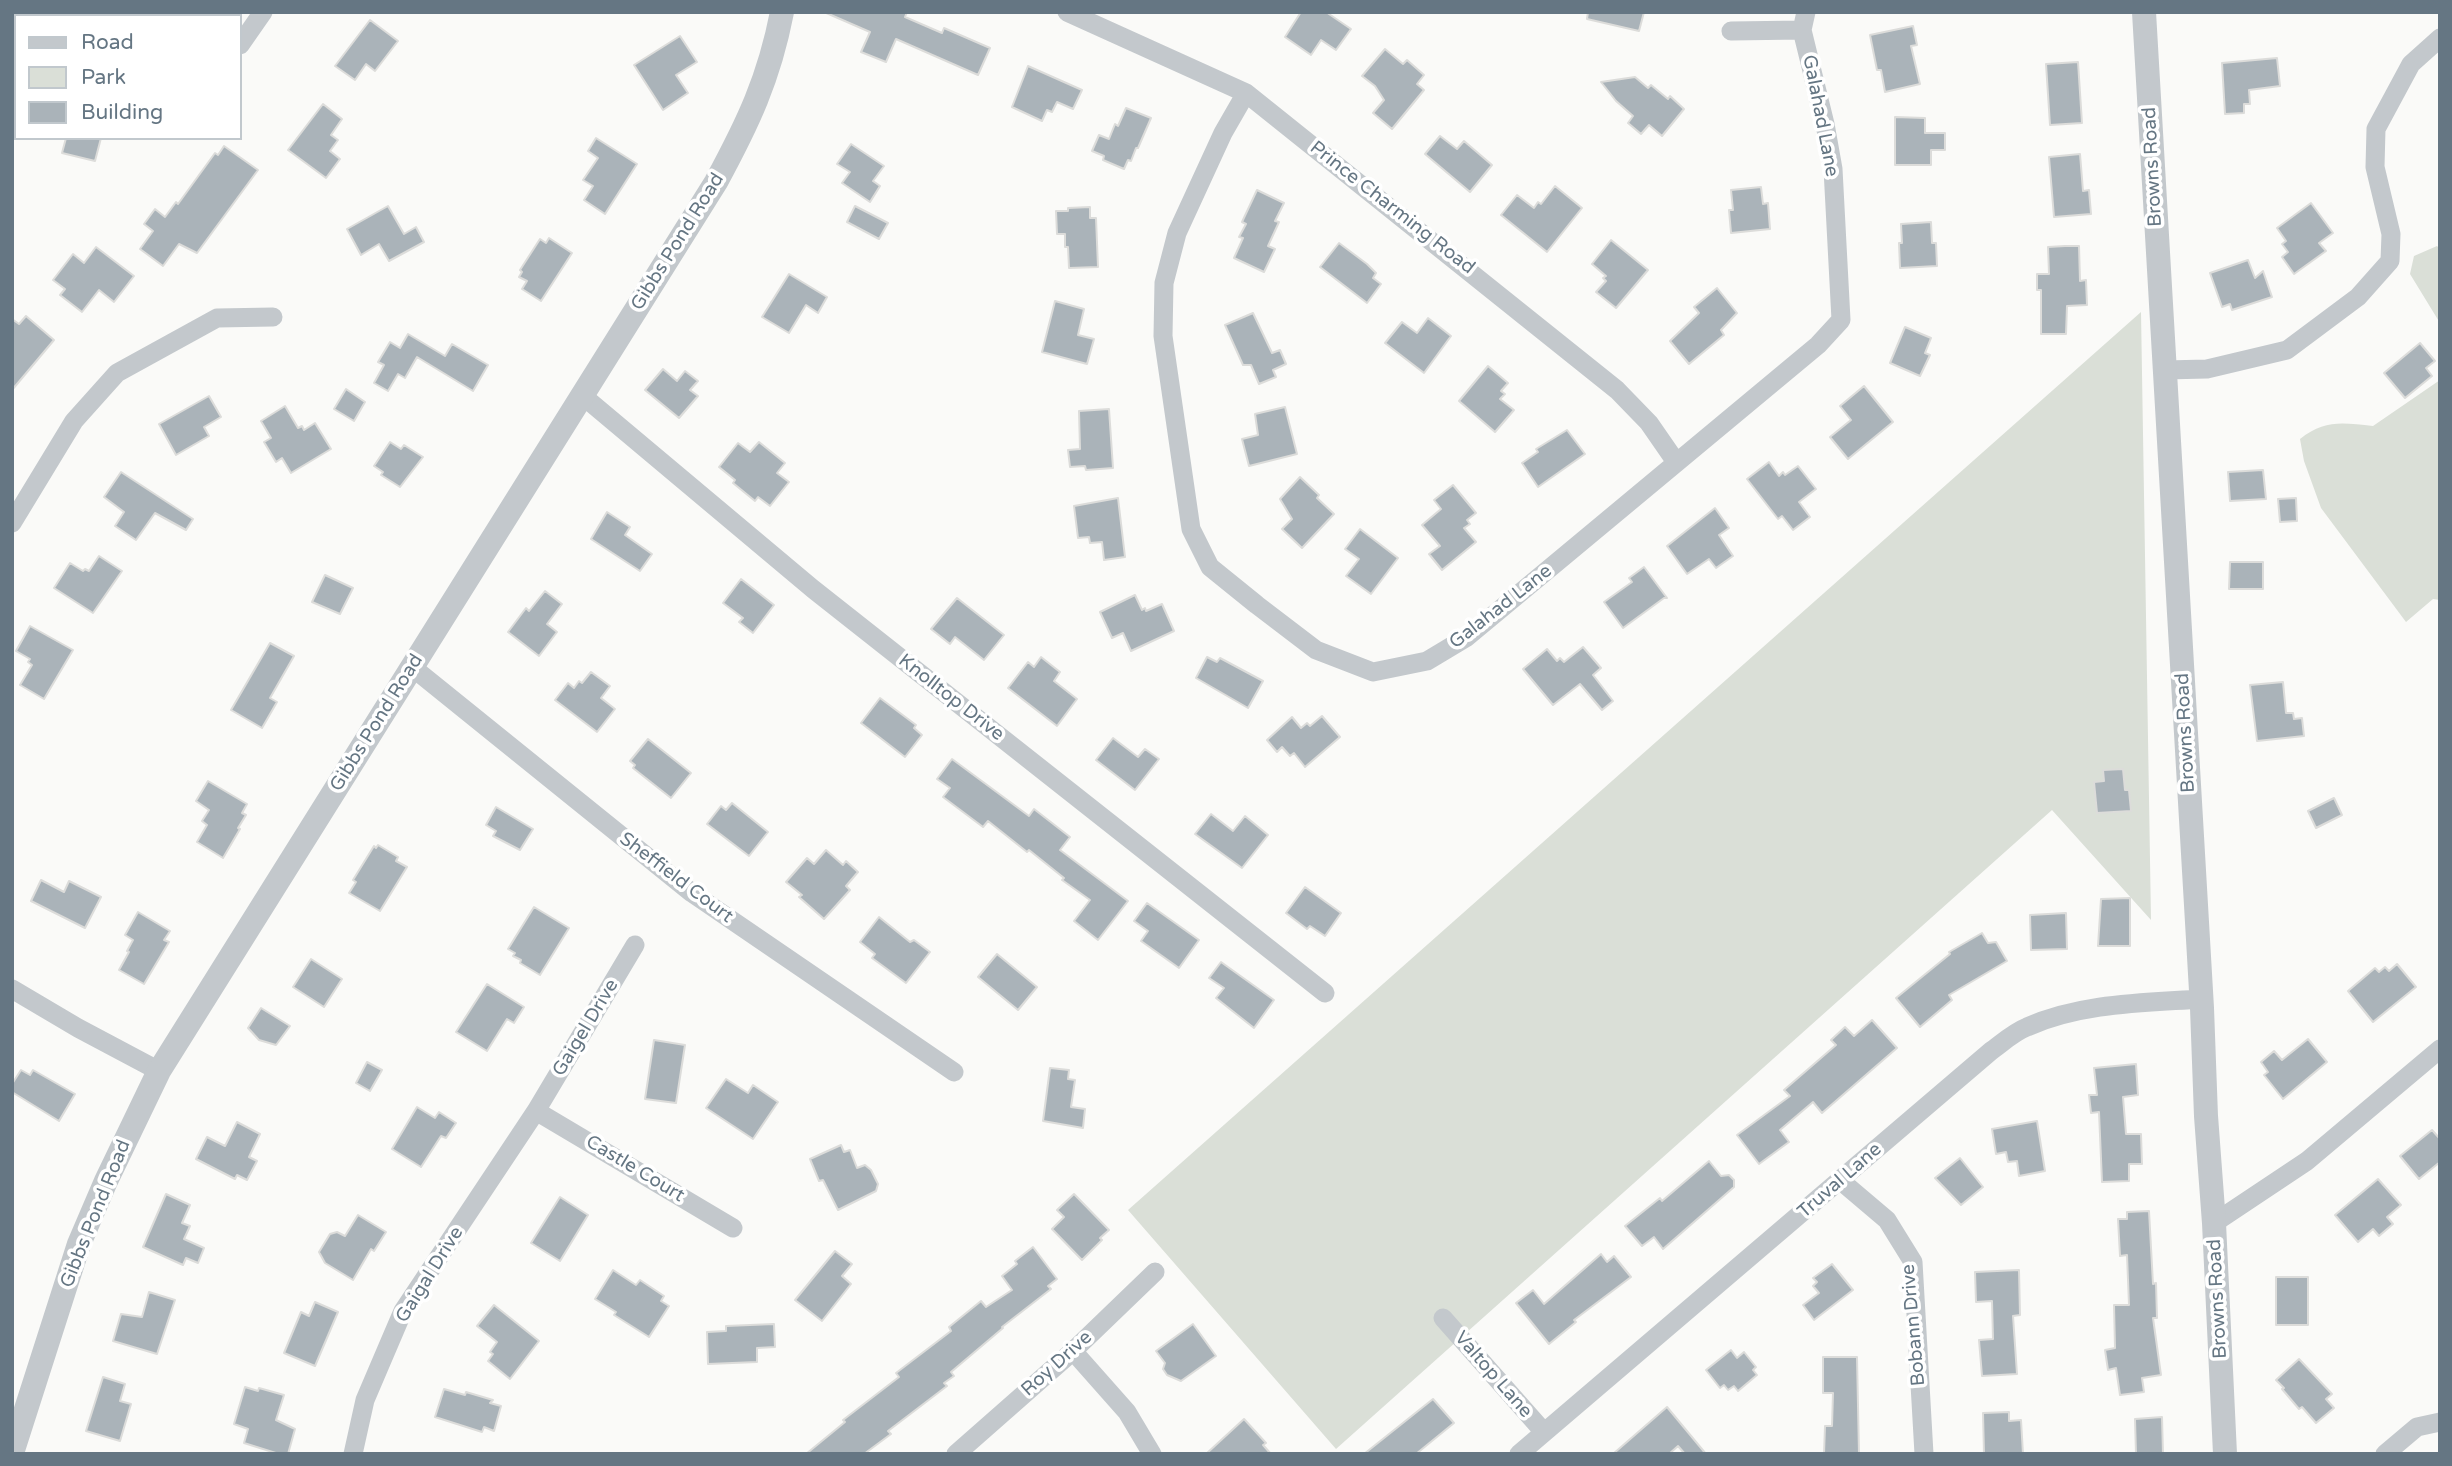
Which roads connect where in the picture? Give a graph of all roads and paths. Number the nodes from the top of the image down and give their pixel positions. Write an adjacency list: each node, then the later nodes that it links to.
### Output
1 (263, 12): 8 (street)
2 (782, 12): 12 (street, Gibbs Pond Road)
3 (1067, 12): 9 (street, Prince Charming Road)
4 (2144, 12): 11 (street, Browns Road)
5 (1804, 21): 6 (street); 13 (street, Galahad Lane)
6 (1731, 31)
7 (2440, 38): 11 (street)
8 (242, 42)
9 (1246, 93): 13 (street, Prince Charming Road); 13 (street, Galahad Lane)
10 (273, 317): 14 (street)
11 (2165, 370): 19 (street, Browns Road)
12 (583, 396): 15 (street, Gibbs Pond Road); 18 (street, Knolltop Drive)
13 (1676, 462)
14 (12, 523)
15 (412, 667): 21 (street, Gibbs Pond Road); 22 (street, Sheffield Court)
16 (635, 945): 23 (street, Gaigel Drive)
17 (12, 989): 21 (street)
18 (1325, 993)
19 (2201, 999): 24 (street, Truval Lane); 25 (street, Browns Road)
20 (2440, 1049): 25 (street)
21 (159, 1071): 32 (street, Gibbs Pond Road)
22 (954, 1072)
23 (536, 1111): 26 (street, Castle Court); 33 (street, Gaigal Drive)
24 (1841, 1181): 31 (street, Truval Lane); 37 (street, Bobann Drive)
25 (2214, 1223): 38 (street, Browns Road)
26 (733, 1228)
27 (1155, 1272): 29 (street, Roy Drive)
28 (1443, 1318): 31 (street, Valtop Lane)
29 (1073, 1351): 34 (street, Roy Drive); 35 (street)
30 (2440, 1422): 39 (street)
31 (1544, 1431): 36 (street, Truval Lane)
32 (12, 1454)
33 (353, 1454)
34 (956, 1454)
35 (1152, 1454)
36 (1519, 1454)
37 (1924, 1454)
38 (2225, 1454)
39 (2385, 1454)

